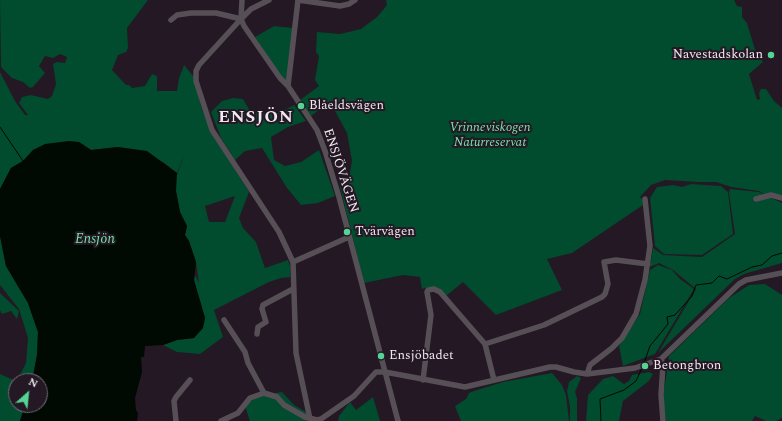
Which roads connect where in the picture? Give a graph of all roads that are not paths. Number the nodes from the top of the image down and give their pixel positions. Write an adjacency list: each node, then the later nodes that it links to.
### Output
1 (242, 0): 5 (street)
2 (269, 0): 5 (street)
3 (298, 0): 4 (street); 7 (street)
4 (355, 0)
5 (241, 19): 6 (street); 7 (street); 12 (street)
6 (171, 20)
7 (288, 86): 11 (street, ENSJÖVÄGEN)
8 (782, 198): 10 (street)
9 (645, 199): 13 (street)
10 (756, 199)
11 (349, 237): 12 (street); 20 (street, ENSJÖVÄGEN)
12 (293, 262): 15 (street)
13 (648, 264): 18 (street); 21 (street)
14 (782, 272): 19 (street)
15 (293, 290): 17 (street); 26 (street)
16 (224, 320): 25 (street)
17 (257, 334)
18 (485, 344): 23 (street); 24 (street)
19 (661, 359): 21 (street); 30 (street)
20 (385, 372): 23 (street); 26 (street); 29 (street, ENSJÖVÄGEN)
21 (587, 374): 24 (street)
22 (190, 380): 27 (street)
23 (423, 380): 24 (street)
24 (494, 380)
25 (264, 393): 26 (street); 28 (street)
26 (310, 419)
27 (176, 421)
28 (221, 421)
29 (398, 421)
30 (663, 421)

